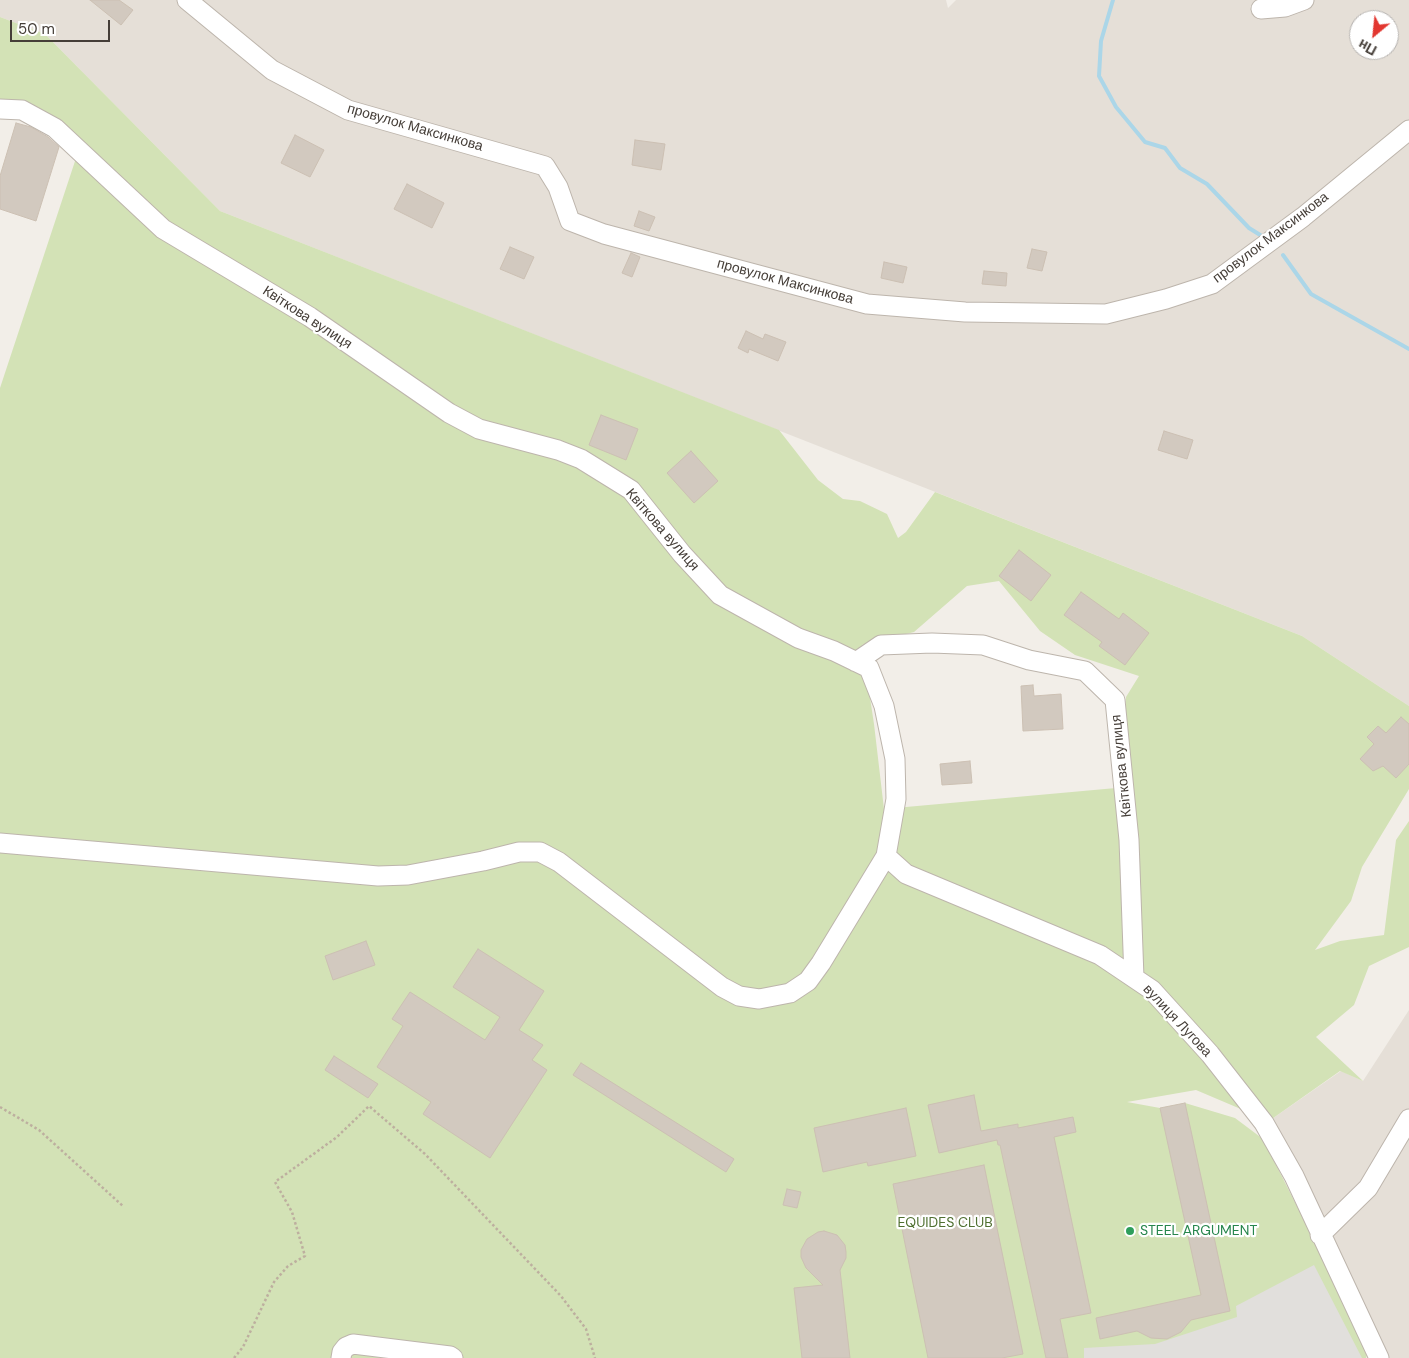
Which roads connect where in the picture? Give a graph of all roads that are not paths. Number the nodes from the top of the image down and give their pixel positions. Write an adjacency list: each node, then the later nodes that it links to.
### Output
1 (187, 0): 5 (street, провулок Максинкова)
2 (1304, 0): 3 (street)
3 (1261, 9)
4 (0, 109): 6 (street, Квіткова вулиця)
5 (1409, 130)
6 (856, 662): 8 (street); 9 (street, Квіткова вулиця)
7 (0, 843): 8 (street)
8 (886, 856): 9 (street, вулиця Лугова)
9 (1134, 978): 11 (street, вулиця Лугова)
10 (1409, 1120): 11 (street)
11 (1320, 1234): 14 (street, вулиця Лугова)
12 (341, 1358): 13 (street)
13 (453, 1358)
14 (1379, 1358)

